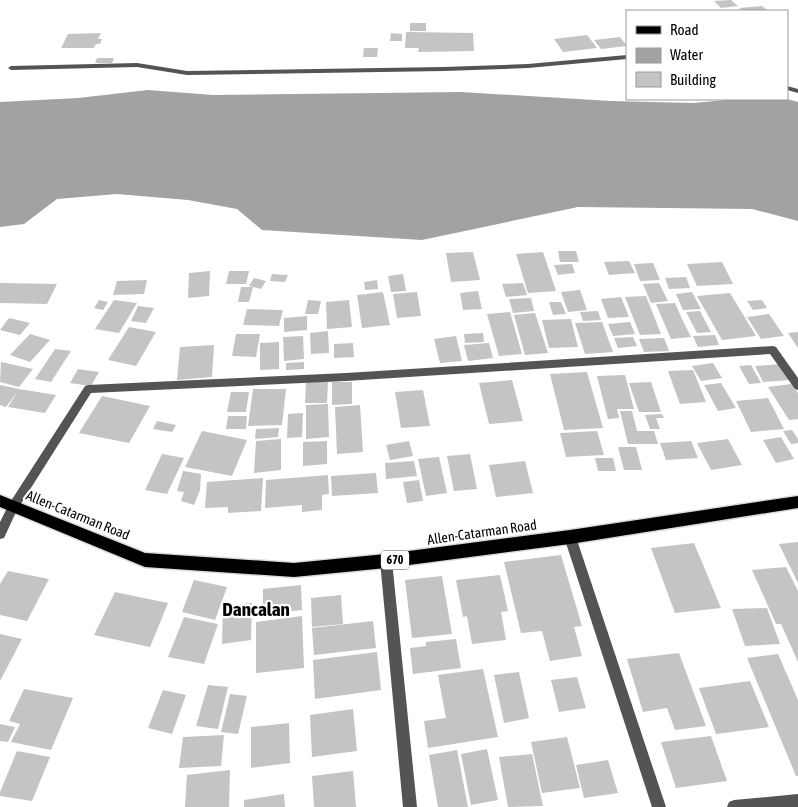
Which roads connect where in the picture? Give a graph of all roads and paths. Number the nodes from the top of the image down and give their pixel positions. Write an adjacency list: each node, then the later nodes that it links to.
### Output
1 (626, 57): 2 (street)
2 (11, 68)
3 (798, 386): 5 (street)
4 (798, 502): 7 (main road, Allen-Catarman Road / 670)
5 (6, 504): 6 (street); 8 (main road, Allen-Catarman Road / 670)
6 (0, 534)
7 (570, 537): 8 (main road, Allen-Catarman Road / 670); 11 (street)
8 (386, 562): 10 (street)
9 (798, 801): 12 (street)
10 (410, 807)
11 (659, 807)
12 (734, 807)

